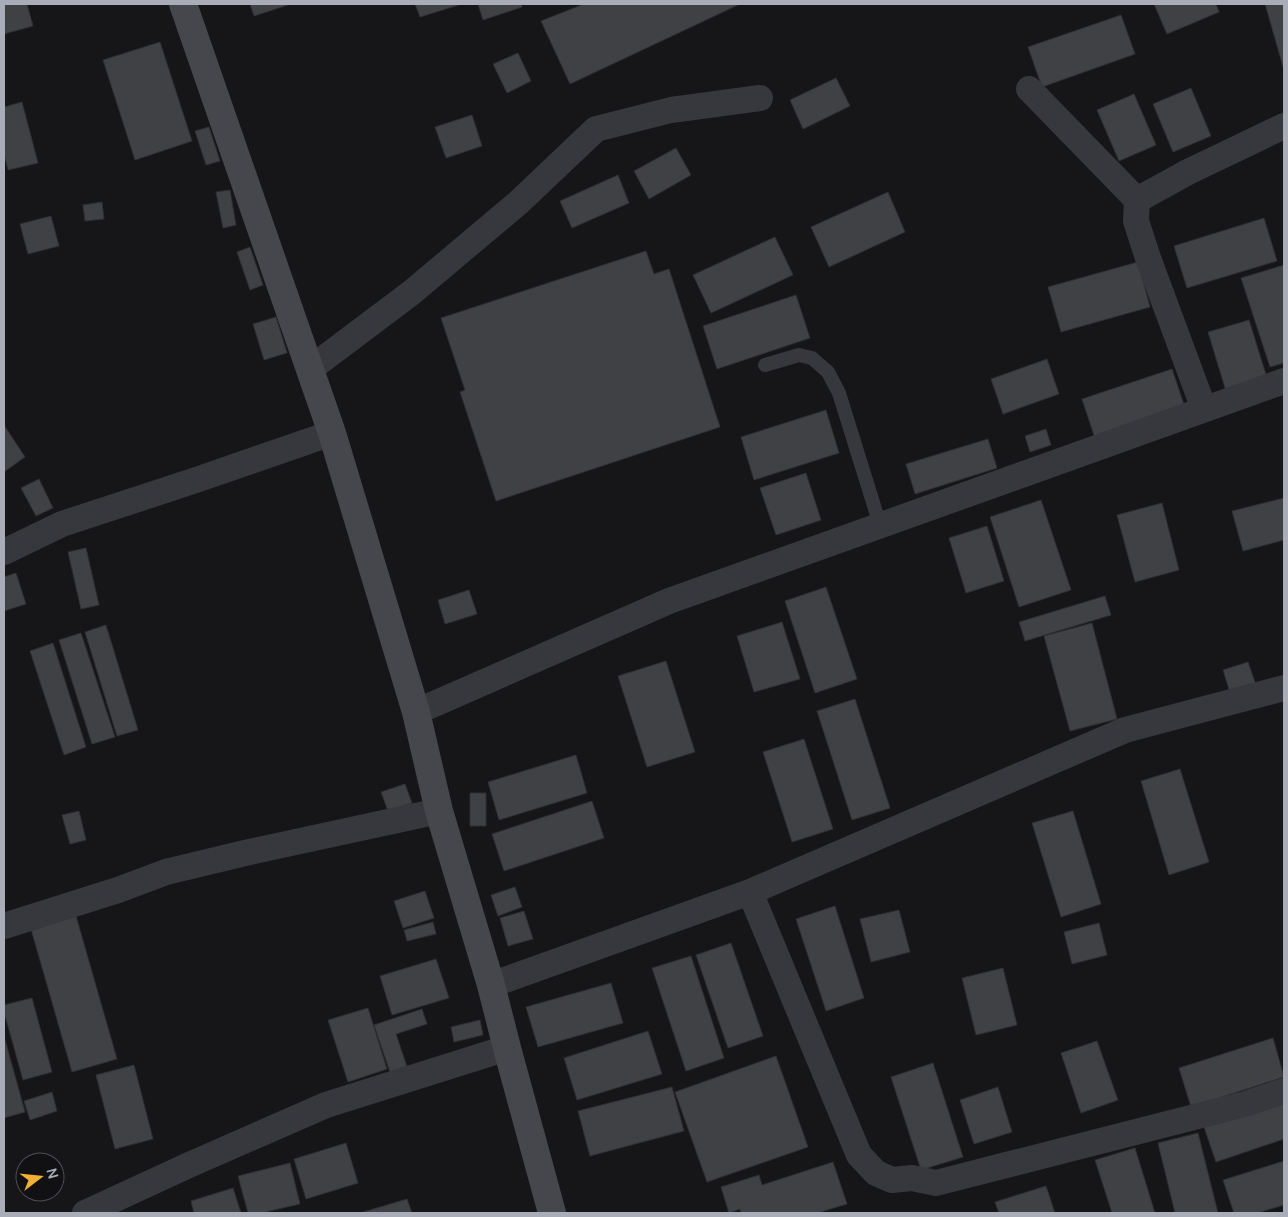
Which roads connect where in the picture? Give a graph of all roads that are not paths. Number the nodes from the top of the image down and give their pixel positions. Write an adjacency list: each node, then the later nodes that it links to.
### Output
1 (183, 4): 7 (street)
2 (1029, 89): 5 (street)
3 (760, 98): 7 (street)
4 (1284, 126): 5 (street)
5 (1137, 200): 9 (street)
6 (765, 365): 11 (lane)
7 (310, 369): 10 (street)
8 (1284, 381): 9 (street)
9 (1204, 409): 11 (street)
10 (332, 433): 12 (street); 14 (street)
11 (880, 525): 14 (street)
12 (4, 552)
13 (1284, 688): 16 (street)
14 (416, 712): 15 (street)
15 (439, 811): 17 (street); 18 (street)
16 (750, 892): 18 (street); 20 (street)
17 (4, 926)
18 (491, 985): 19 (street)
19 (507, 1048): 21 (street); 22 (street)
20 (1284, 1091)
21 (85, 1213)
22 (552, 1213)

